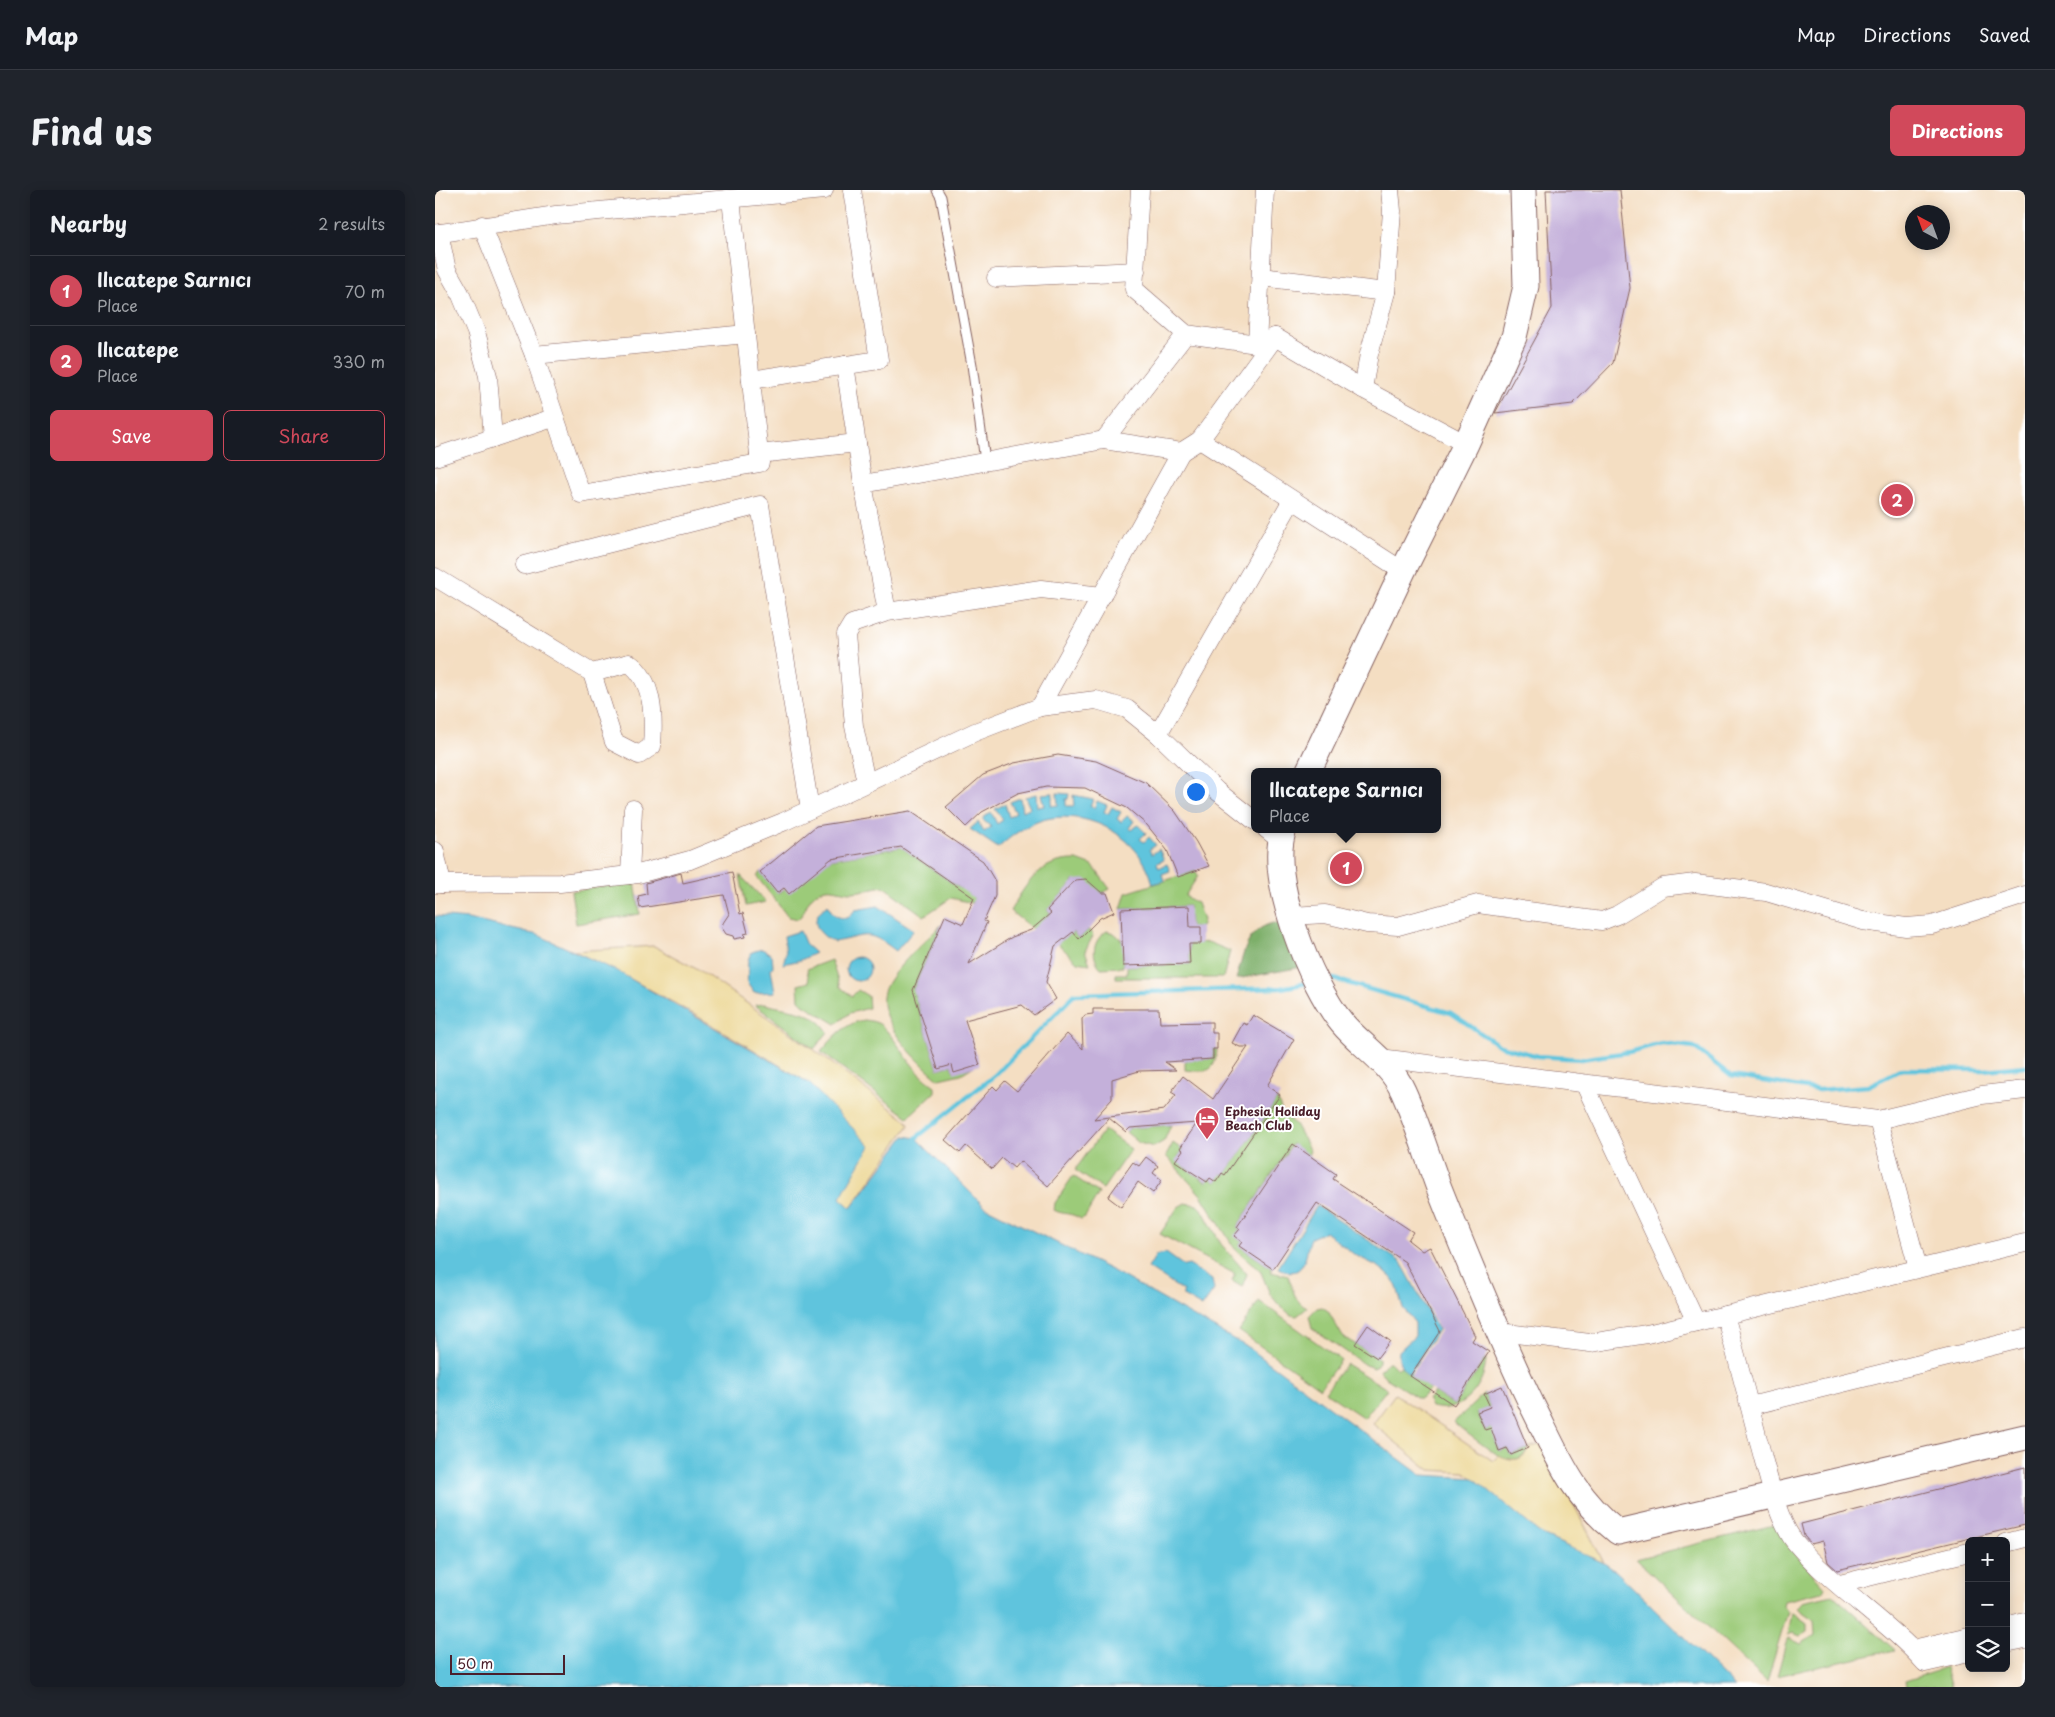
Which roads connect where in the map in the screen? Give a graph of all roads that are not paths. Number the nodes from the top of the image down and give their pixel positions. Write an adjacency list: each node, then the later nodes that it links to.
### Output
1 (824, 190): 8 (street)
2 (852, 190): 20 (street)
3 (937, 190): 32 (lane)
4 (1140, 190): 11 (street)
5 (1265, 190): 13 (street)
6 (1390, 190): 14 (street)
7 (1523, 190): 28 (street)
8 (731, 199): 9 (street); 15 (street)
9 (482, 225): 10 (street); 19 (street)
10 (437, 233): 24 (street)
11 (1136, 271): 12 (street); 16 (street)
12 (996, 278)
13 (1261, 278): 14 (street); 18 (street)
14 (1386, 292): 22 (street)
15 (746, 334): 19 (street); 21 (street)
16 (1186, 334): 18 (street); 25 (street)
17 (1275, 337): 18 (street); 22 (street); 26 (street)
18 (1257, 344)
19 (534, 355): 23 (street)
20 (845, 365): 21 (street); 27 (street)
21 (751, 380): 30 (street)
22 (1363, 389): 28 (street)
23 (553, 418): 24 (street); 30 (street)
24 (493, 438): 31 (street)
25 (1104, 440): 29 (street); 32 (street)
26 (1200, 440): 29 (street); 34 (street)
27 (857, 443): 30 (street); 33 (street)
28 (1466, 444): 36 (street)
29 (1181, 452): 38 (street)
30 (759, 454)
31 (435, 457)
32 (985, 462): 33 (street)
33 (863, 484): 39 (street)
34 (1292, 500): 36 (street); 42 (street)
35 (524, 565): 45 (street)
36 (1403, 571): 43 (street)
37 (435, 576): 40 (street)
38 (1102, 596): 39 (street); 41 (street)
39 (887, 612): 44 (street)
40 (592, 673): 40 (street)
41 (1041, 707): 42 (street); 44 (street)
42 (1158, 734): 47 (street)
43 (1310, 768)
44 (866, 782): 45 (street)
45 (810, 809): 50 (street)
46 (633, 810): 50 (street)
47 (1251, 817)
48 (1276, 833): 53 (street)
49 (435, 850): 51 (street)
50 (630, 875): 51 (street)
51 (439, 884)
52 (2025, 895): 53 (street)
53 (1291, 916): 54 (street)
54 (1380, 1058): 55 (street); 62 (street)
55 (1585, 1085): 57 (street); 61 (street)
56 (2025, 1090): 57 (street)
57 (1878, 1120): 59 (street)
58 (2025, 1242): 59 (street)
59 (1918, 1268): 60 (street)
60 (1725, 1315): 61 (street); 64 (street)
61 (1696, 1322): 62 (street)
62 (1499, 1332): 66 (street)
63 (2025, 1338): 64 (street)
64 (1749, 1406): 66 (street)
65 (2025, 1437): 66 (street)
66 (1774, 1497): 70 (street)
67 (2025, 1538): 68 (street)
68 (2010, 1542)
69 (1965, 1553): 70 (street)
70 (1840, 1584): 76 (street)
71 (2025, 1622): 72 (street)
72 (2010, 1626)
73 (1965, 1637): 76 (street)
74 (2025, 1638): 75 (street)
75 (2010, 1642)
76 (1913, 1649): 77 (street)
77 (1965, 1653)

